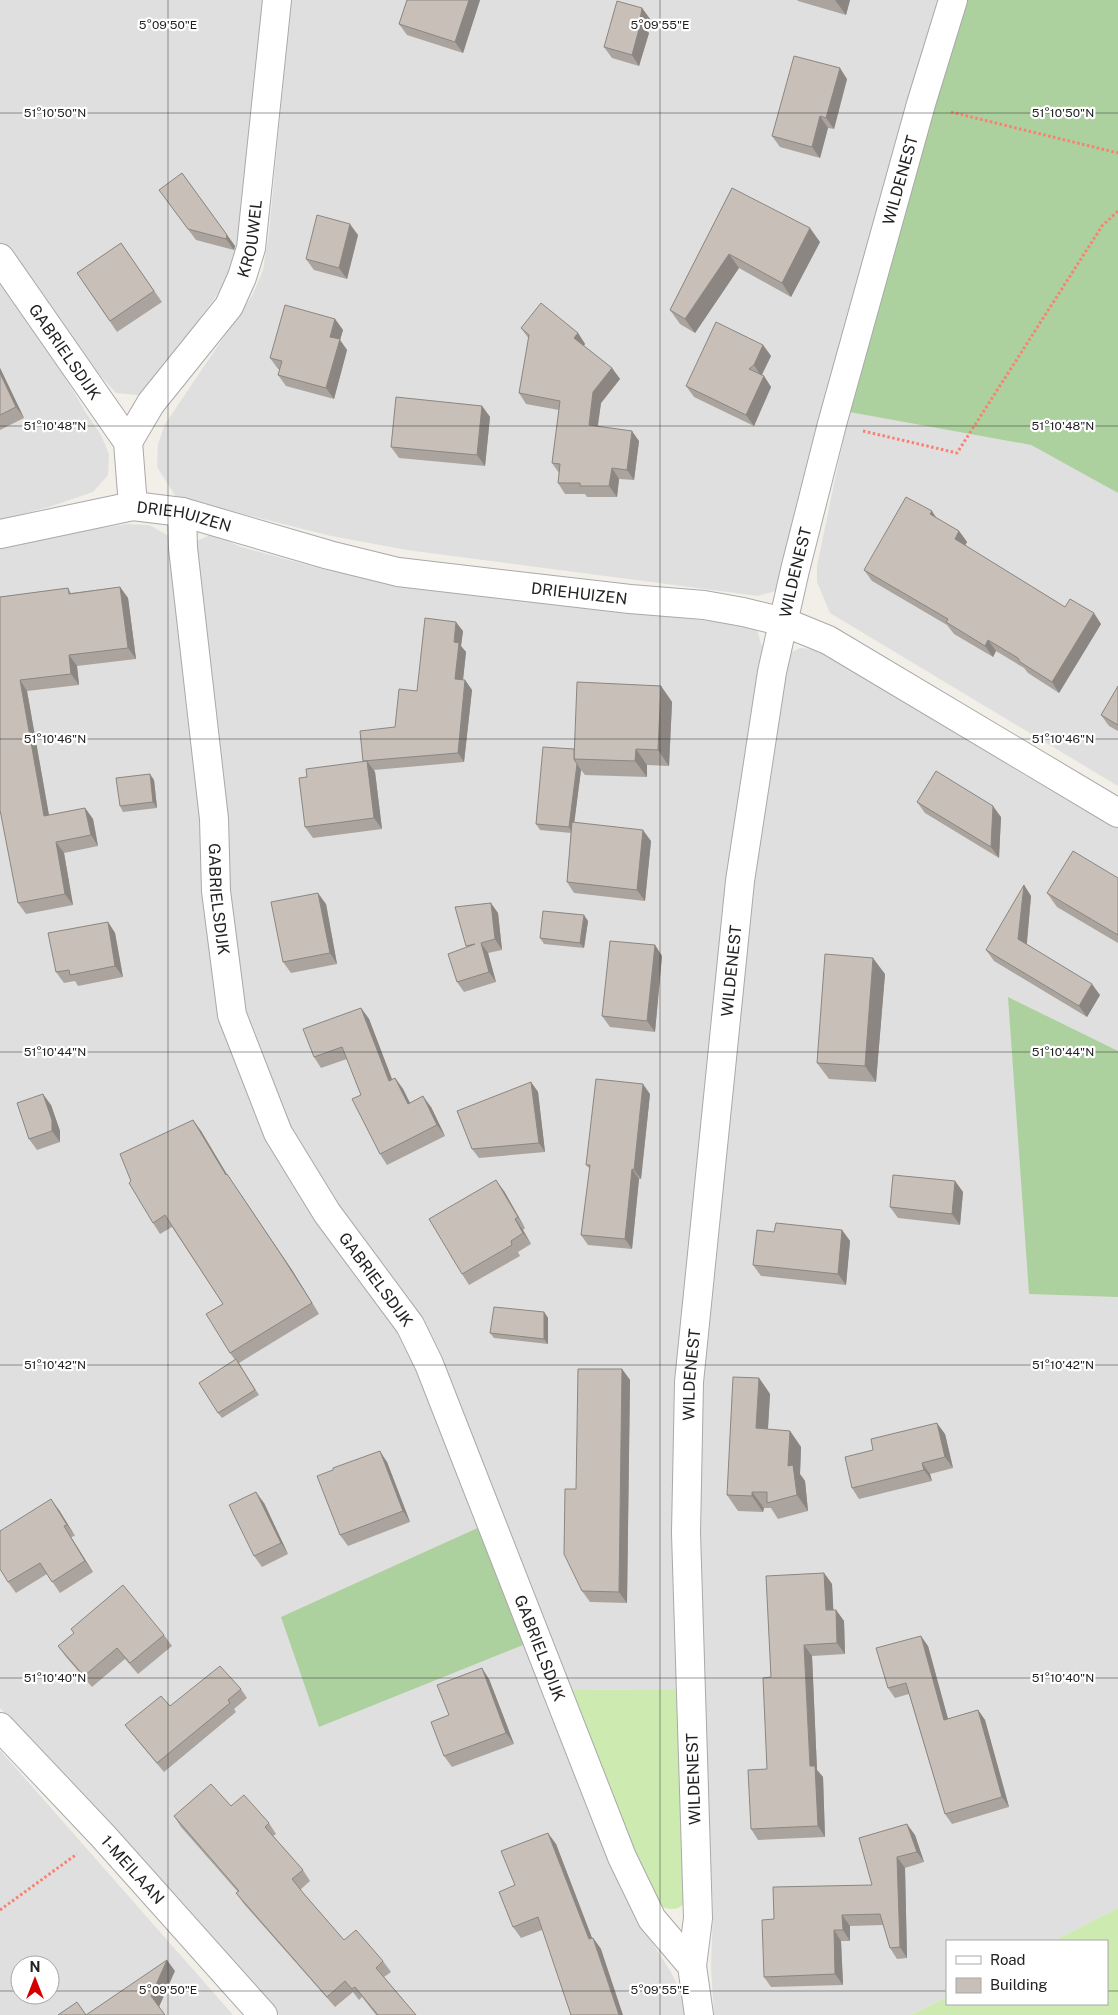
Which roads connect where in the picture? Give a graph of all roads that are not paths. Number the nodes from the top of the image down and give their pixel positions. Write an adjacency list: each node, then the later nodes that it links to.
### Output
1 (277, 0): 4 (street, KROUWEL)
2 (953, 0): 8 (street, WILDENEST)
3 (0, 258): 4 (street, GABRIELSDIJK)
4 (128, 442): 5 (street)
5 (133, 506): 6 (street, DRIEHUIZEN); 7 (street, DRIEHUIZEN)
6 (182, 512): 8 (street, DRIEHUIZEN); 11 (street, GABRIELSDIJK)
7 (0, 534)
8 (784, 622): 9 (street, DRIEHUIZEN); 11 (street, WILDENEST)
9 (1118, 813)
10 (0, 1727): 12 (street, 1-MEILAAN)
11 (692, 1966): 13 (street)
12 (263, 2015)
13 (699, 2015)

